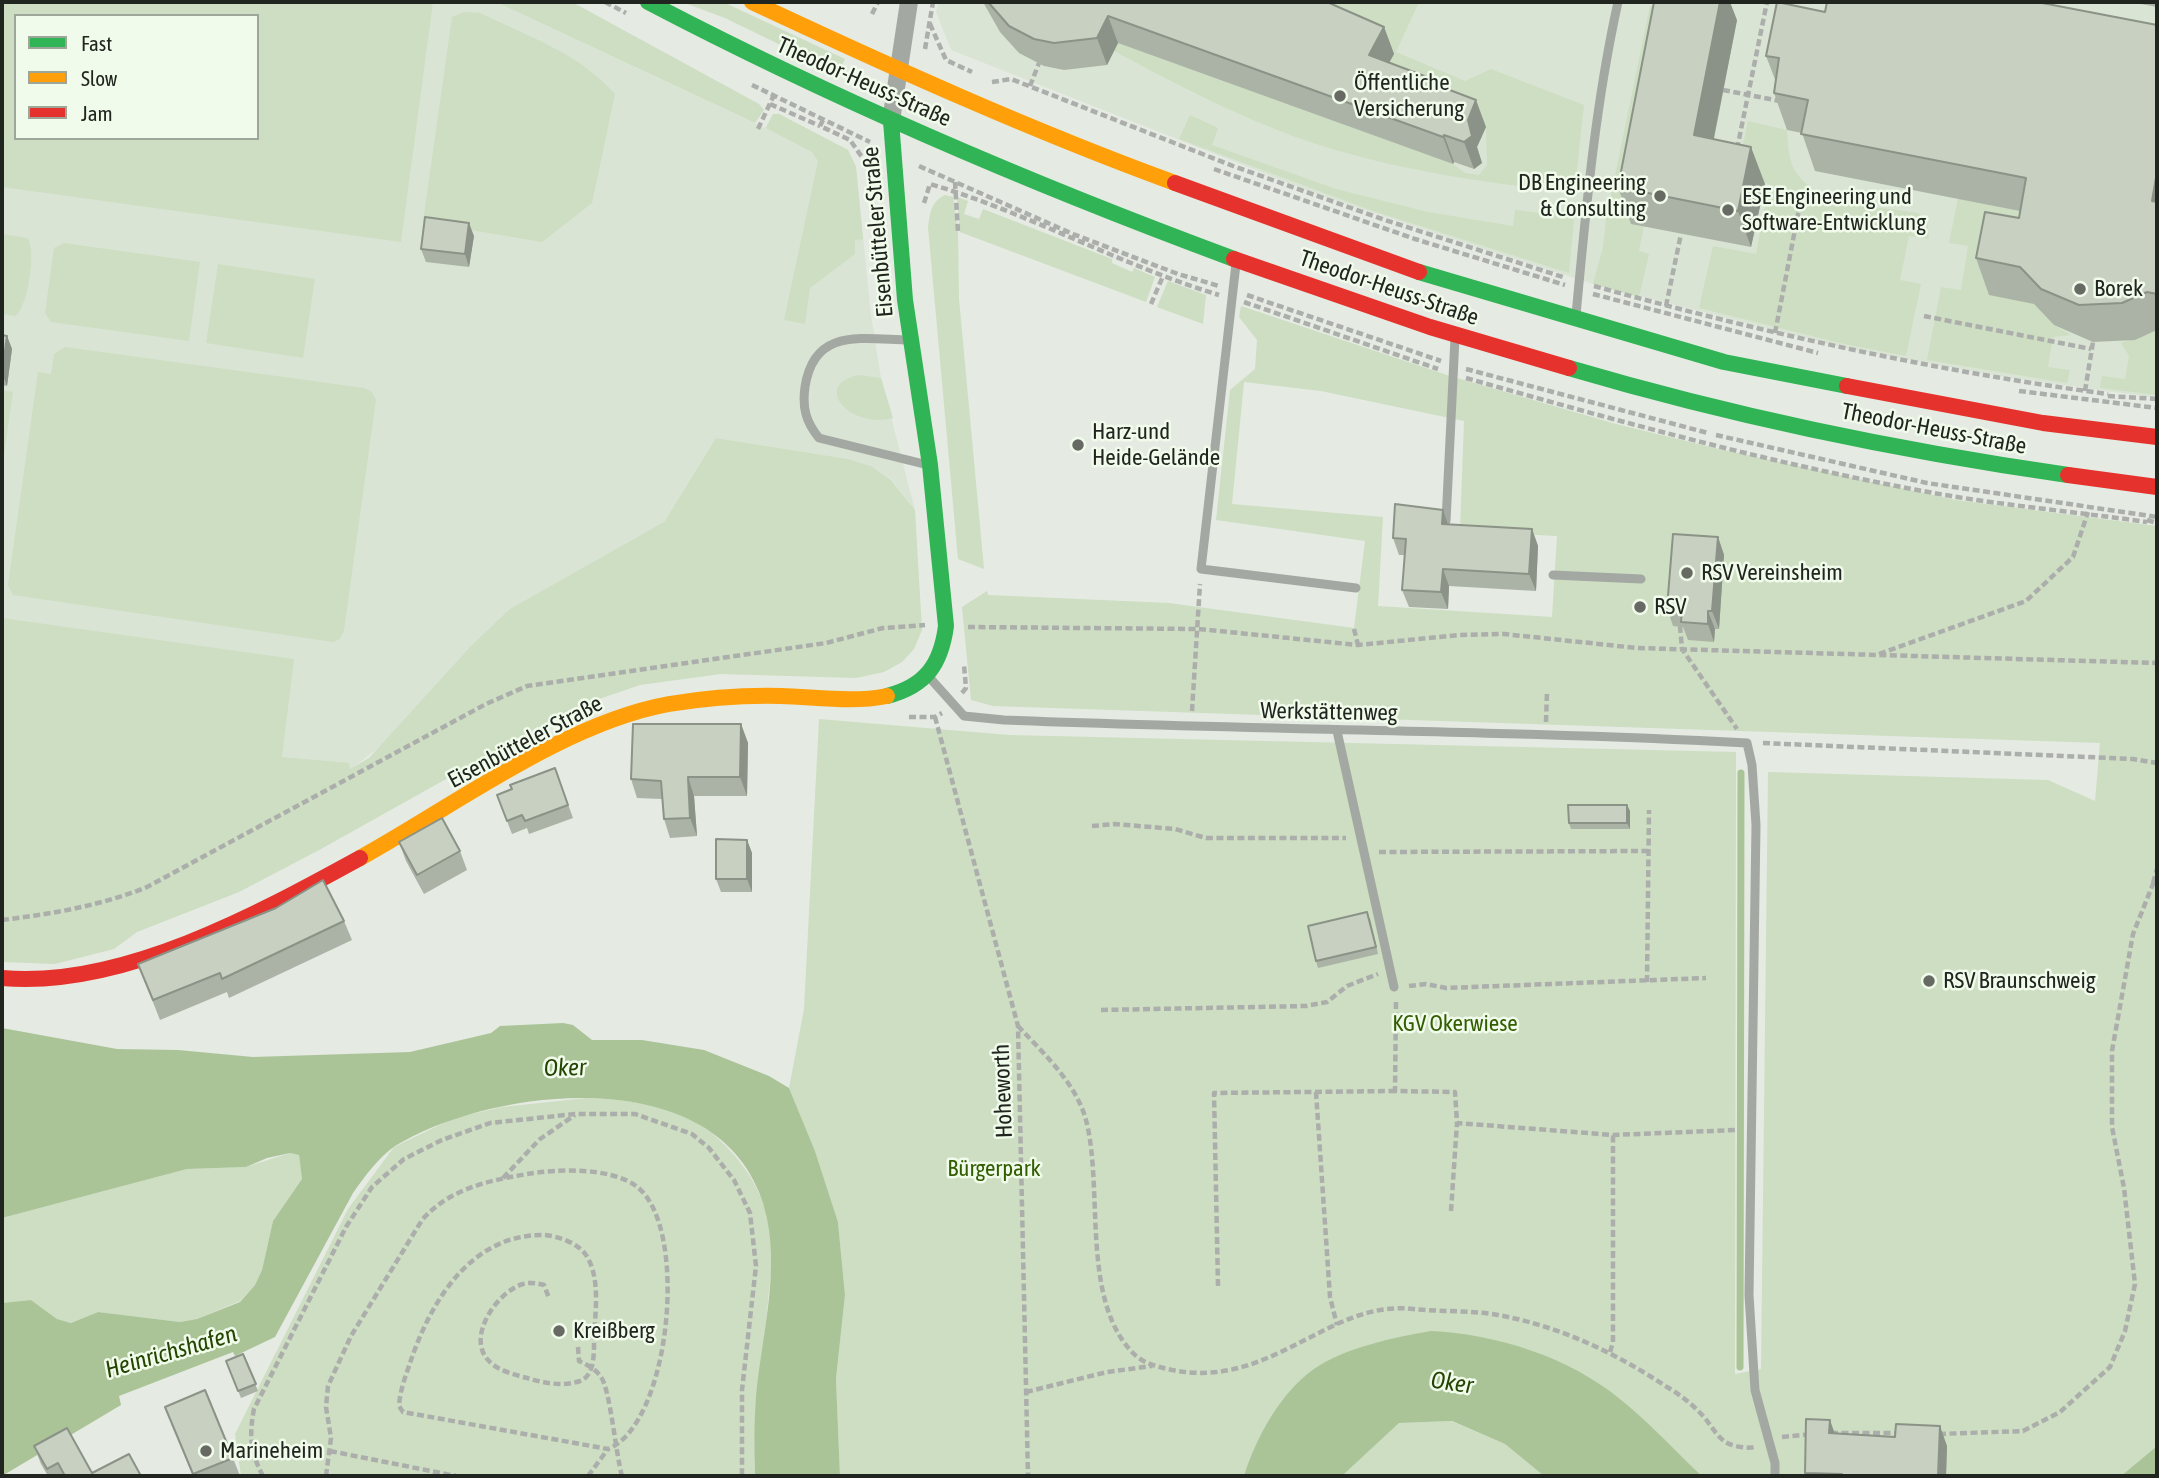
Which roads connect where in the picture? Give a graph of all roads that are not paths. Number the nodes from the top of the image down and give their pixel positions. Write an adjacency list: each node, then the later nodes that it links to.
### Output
1 (648, 2): 6 (main road, Theodor-Heuss-Straße)
2 (752, 2): 5 (main road, Theodor-Heuss-Straße)
3 (909, 2): 5 (street)
4 (1618, 2): 8 (lane)
5 (897, 69): 6 (street); 8 (main road, Theodor-Heuss-Straße)
6 (891, 121): 7 (main road, Theodor-Heuss-Straße); 10 (main road, Eisenbütteler Straße)
7 (1236, 261): 9 (main road, Theodor-Heuss-Straße); 17 (lane)
8 (1575, 320): 11 (main road, Theodor-Heuss-Straße)
9 (1455, 335): 13 (main road, Theodor-Heuss-Straße); 14 (lane)
10 (911, 340): 12 (main road, Eisenbütteler Straße); 12 (lane, Eisenbütteler Straße)
11 (2157, 437)
12 (930, 466): 18 (main road, Eisenbütteler Straße)
13 (2157, 488)
14 (1446, 521)
15 (1553, 575): 16 (lane)
16 (1641, 579)
17 (1356, 588)
18 (928, 676): 19 (lane, Werkstättenweg); 20 (main road, Eisenbütteler Straße)
19 (1337, 731): 21 (lane); 22 (lane, Werkstättenweg)
20 (2, 978)
21 (1394, 987)
22 (1774, 1476)

